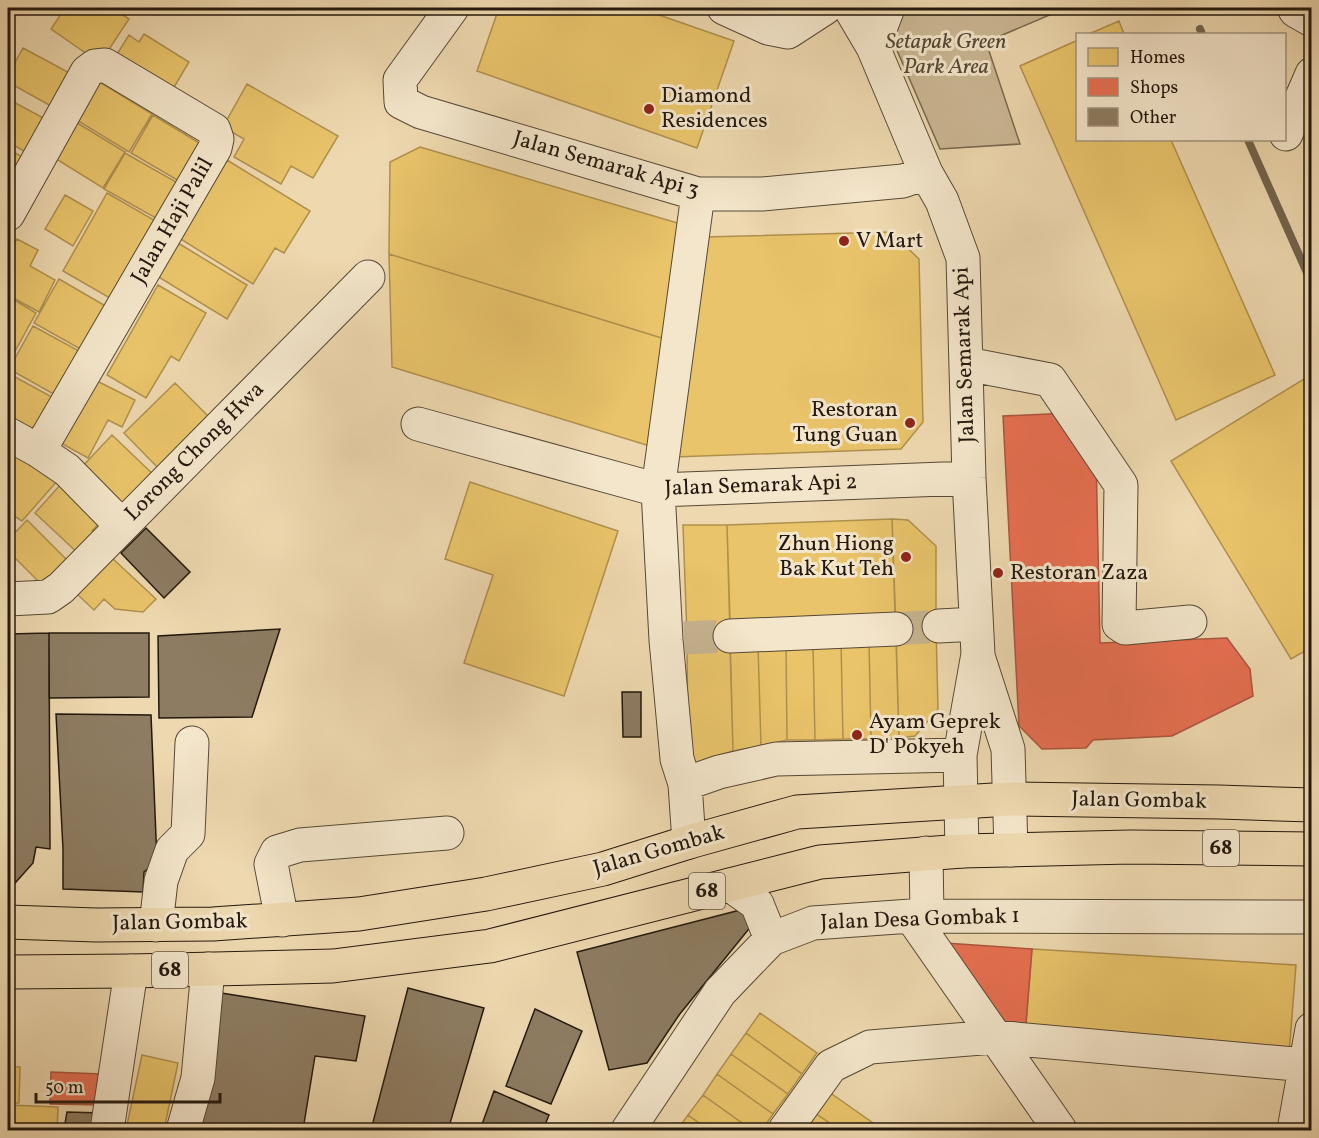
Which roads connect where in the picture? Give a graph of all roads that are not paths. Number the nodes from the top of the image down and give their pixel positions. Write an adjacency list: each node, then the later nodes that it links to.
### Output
1 (452, 8): 11 (street, Jalan Semarak Api 3)
2 (724, 8): 3 (street)
3 (829, 8): 7 (street, Jalan Semarak Api)
4 (888, 8): 7 (street)
5 (1294, 8): 6 (street)
6 (1311, 20)
7 (873, 47): 10 (street, Jalan Semarak Api)
8 (1311, 74): 9 (street)
9 (1286, 134)
10 (926, 173): 11 (street, Jalan Semarak Api 3); 14 (street, Jalan Semarak Api)
11 (698, 194): 19 (street)
12 (8, 214): 17 (street, Jalan Haji Palil)
13 (368, 277): 20 (street, Lorong Chong Hwa)
14 (967, 364): 18 (street, Jalan Semarak Api); 22 (street)
15 (418, 424): 19 (street, Jalan Semarak Api 2)
16 (8, 434): 17 (street)
17 (39, 451): 20 (street)
18 (969, 478): 19 (street, Jalan Semarak Api 2); 26 (street, Jalan Semarak Api)
19 (658, 490): 29 (street)
20 (122, 526): 21 (street, Lorong Chong Hwa)
21 (8, 599)
22 (1190, 622)
23 (939, 626): 26 (street)
24 (896, 629): 25 (street)
25 (730, 636)
26 (977, 639): 28 (street, Jalan Semarak Api); 30 (street, Jalan Semarak Api)
27 (192, 743): 45 (street)
28 (960, 755): 29 (street); 31 (street, Jalan Semarak Api)
29 (685, 784): 34 (street)
30 (1010, 799): 31 (main road, Jalan Gombak / 68); 32 (main road, Jalan Gombak / 68); 36 (street, Jalan Semarak Api)
31 (961, 802): 34 (main road, Jalan Gombak / 68); 37 (street, Jalan Semarak Api)
32 (1311, 805)
33 (447, 833): 42 (street)
34 (689, 842): 42 (main road, Jalan Gombak / 68)
35 (1311, 849): 36 (main road, Jalan Gombak / 68)
36 (1011, 850): 37 (main road, Jalan Gombak / 68)
37 (962, 851): 38 (main road, Jalan Gombak / 68)
38 (926, 853): 39 (main road, Jalan Gombak / 68); 40 (street)
39 (730, 885): 46 (street); 47 (main road, Jalan Gombak / 68)
40 (919, 916): 41 (street, Jalan Desa Gombak 1); 46 (street, Jalan Desa Gombak 1); 51 (street)
41 (1311, 917)
42 (282, 920): 45 (main road, Jalan Gombak / 68)
43 (8, 922): 44 (main road, Jalan Gombak / 68)
44 (96, 925): 45 (main road, Jalan Gombak / 68); 48 (main road)
45 (156, 925)
46 (771, 939): 55 (street, Jalan Desa Gombak 1)
47 (208, 969): 48 (main road, Jalan Gombak / 68); 54 (street)
48 (116, 971): 49 (main road, Jalan Gombak / 68); 53 (street)
49 (8, 972)
50 (1311, 1029): 52 (street)
51 (994, 1037): 52 (street); 56 (street); 57 (street)
52 (1306, 1065): 58 (street)
53 (107, 1131)
54 (183, 1131)
55 (628, 1131)
56 (785, 1131)
57 (1060, 1131)
58 (1294, 1131)

